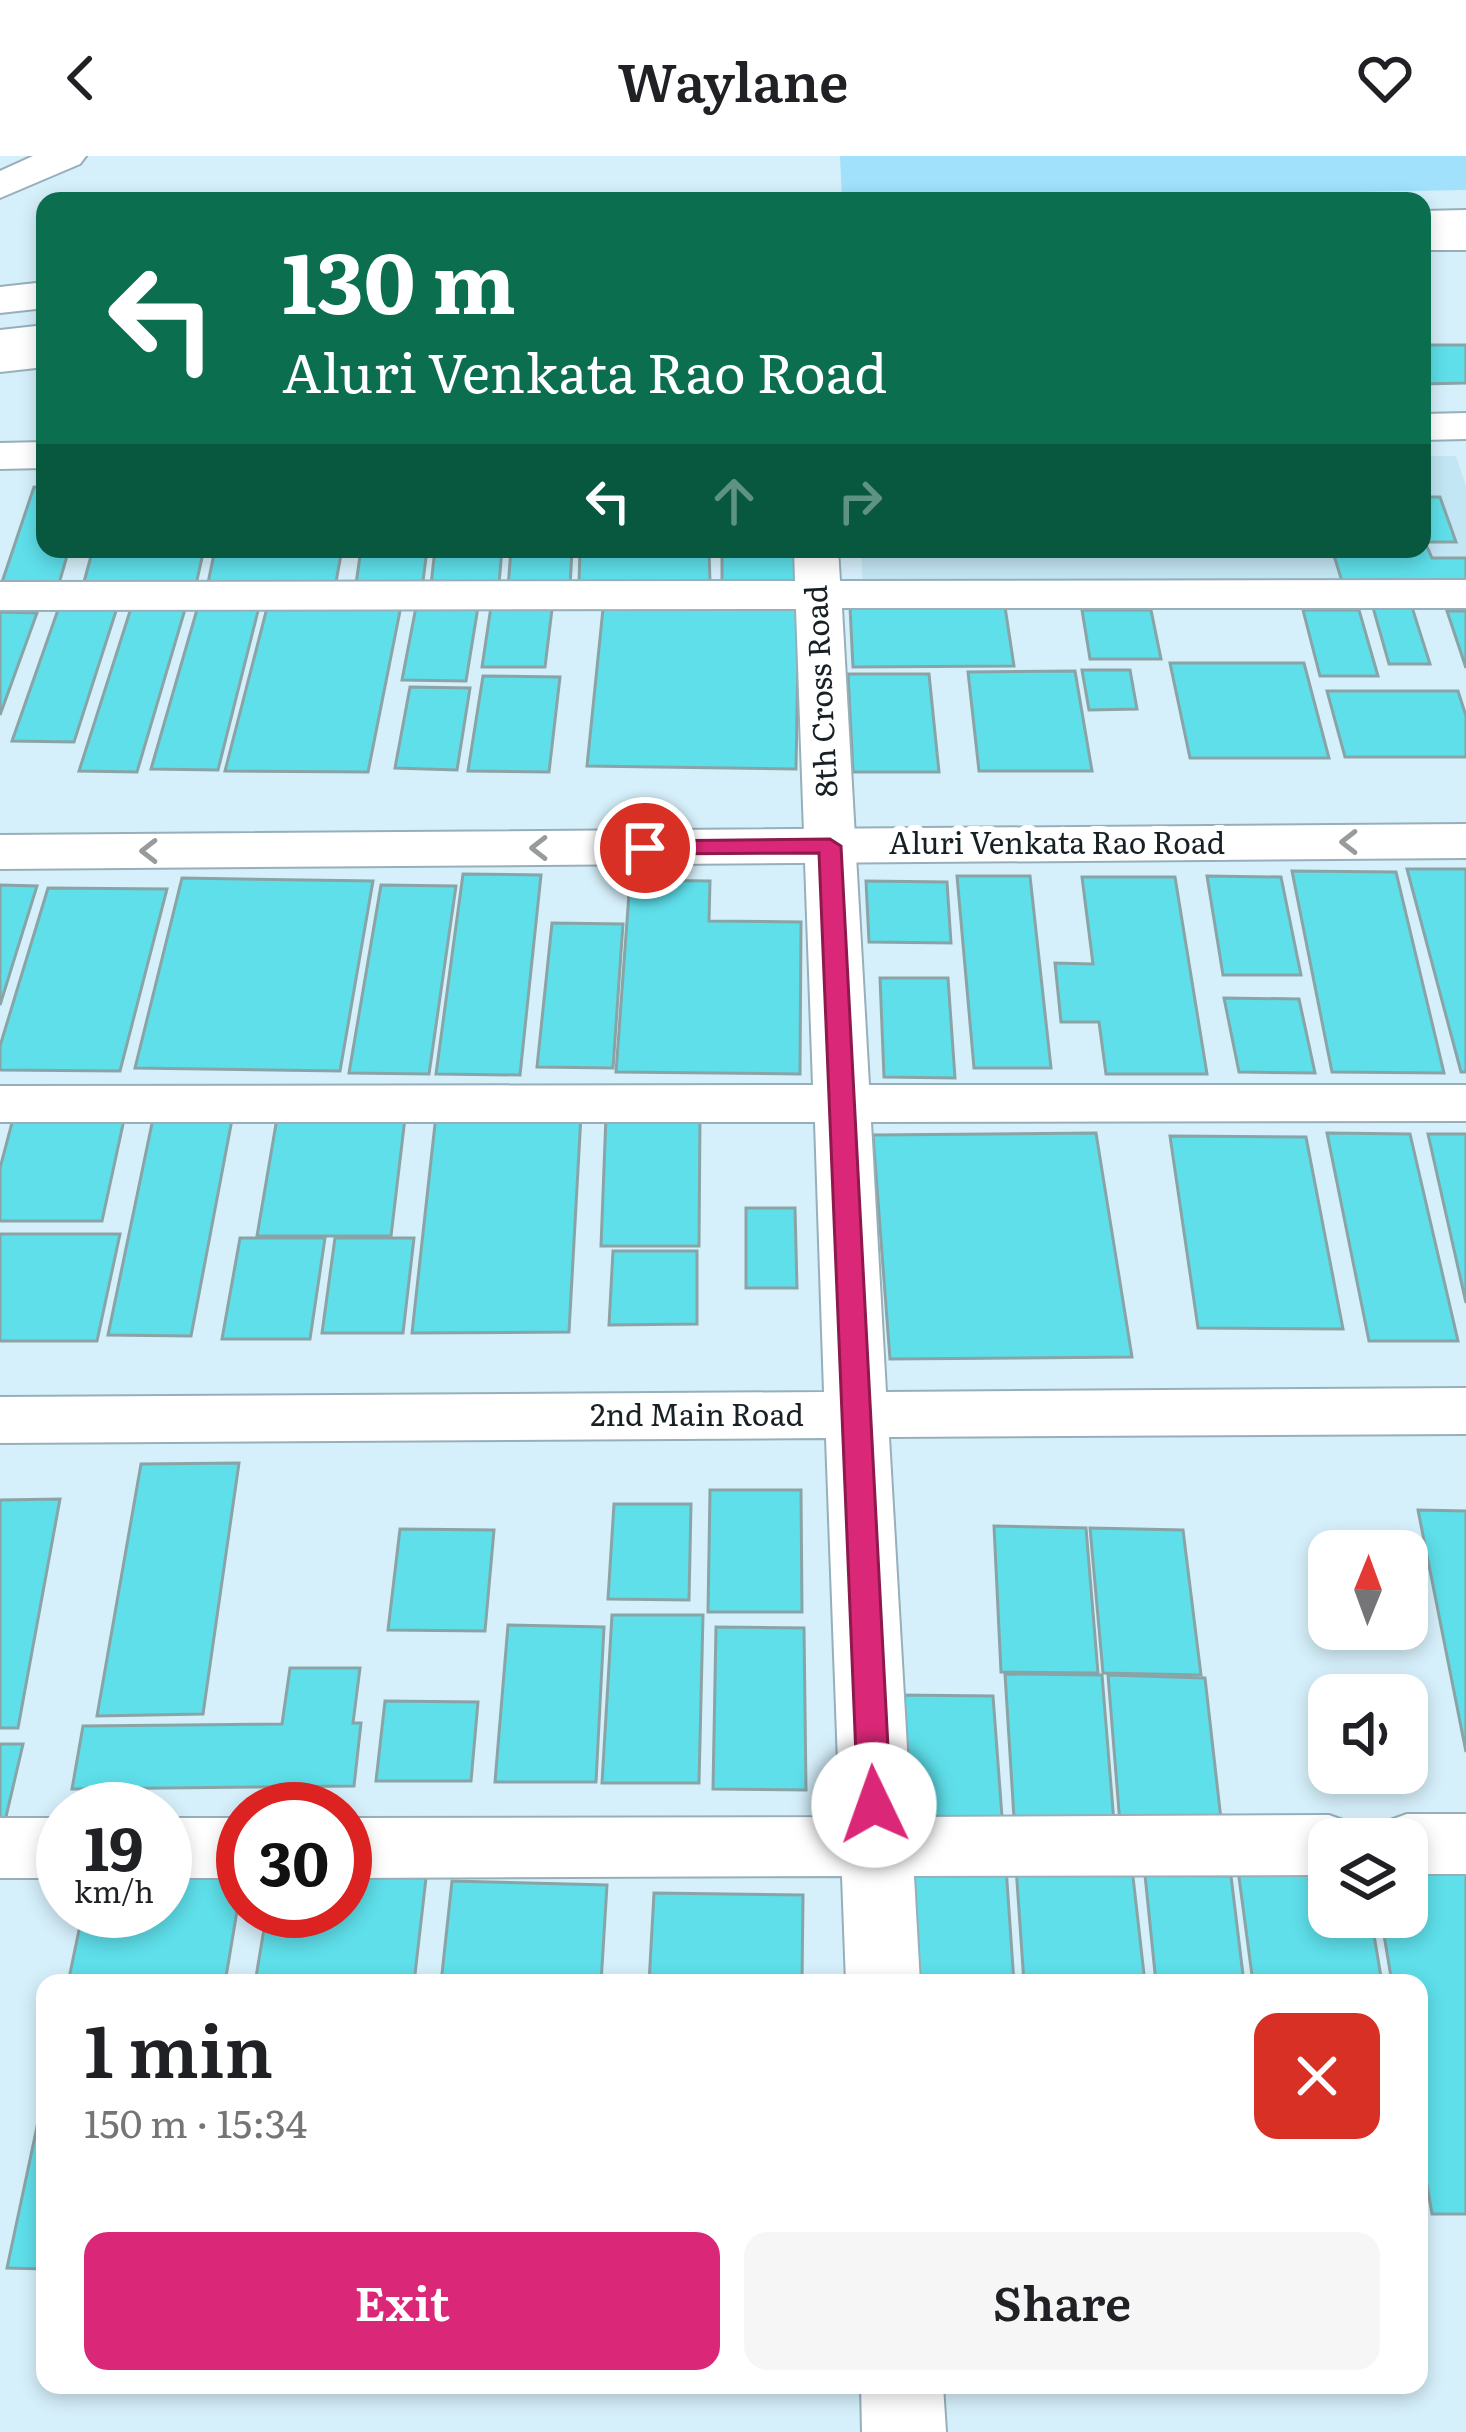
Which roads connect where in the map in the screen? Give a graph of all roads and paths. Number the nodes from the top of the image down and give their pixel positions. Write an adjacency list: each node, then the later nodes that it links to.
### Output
1 (66, 156): 2 (main road)
2 (0, 186)
3 (1466, 222): 4 (main road)
4 (1431, 223)
5 (1431, 237): 6 (main road)
6 (1466, 237)
7 (1466, 256): 8 (main road)
8 (1431, 257)
9 (1431, 268): 10 (main road)
10 (1466, 268)
11 (36, 296): 12 (main road)
12 (0, 300)
13 (36, 323): 14 (main road)
14 (0, 327)
15 (36, 339): 16 (main road)
16 (0, 343)
17 (36, 355): 18 (main road)
18 (0, 359)
19 (1466, 426): 20 (street)
20 (1431, 427)
21 (36, 455): 22 (street)
22 (0, 457)
23 (817, 572): 24 (street); 25 (street); 27 (street, 8th Cross Road)
24 (1466, 594)
25 (0, 596)
26 (1466, 841): 27 (main road, Aluri Venkata Rao Road, one-way to 27)
27 (830, 846): 28 (main road, Aluri Venkata Rao Road, one-way to 28); 29 (street, 8th Cross Road)
28 (0, 853)
29 (842, 1102): 30 (street); 31 (street); 33 (street, 8th Cross Road)
30 (1466, 1103)
31 (0, 1104)
32 (1466, 1411): 33 (street, 2nd Main Road)
33 (856, 1415): 34 (street, 2nd Main Road); 41 (street, 8th Cross Road)
34 (0, 1420)
35 (1428, 1844): 36 (street)
36 (1466, 1844)
37 (1308, 1845): 41 (street)
38 (0, 1848): 39 (street)
39 (36, 1848)
40 (372, 1848): 41 (street)
41 (877, 1848): 42 (street, 8th Cross Road)
42 (883, 1974)
43 (902, 2394): 44 (street)
44 (904, 2432)

